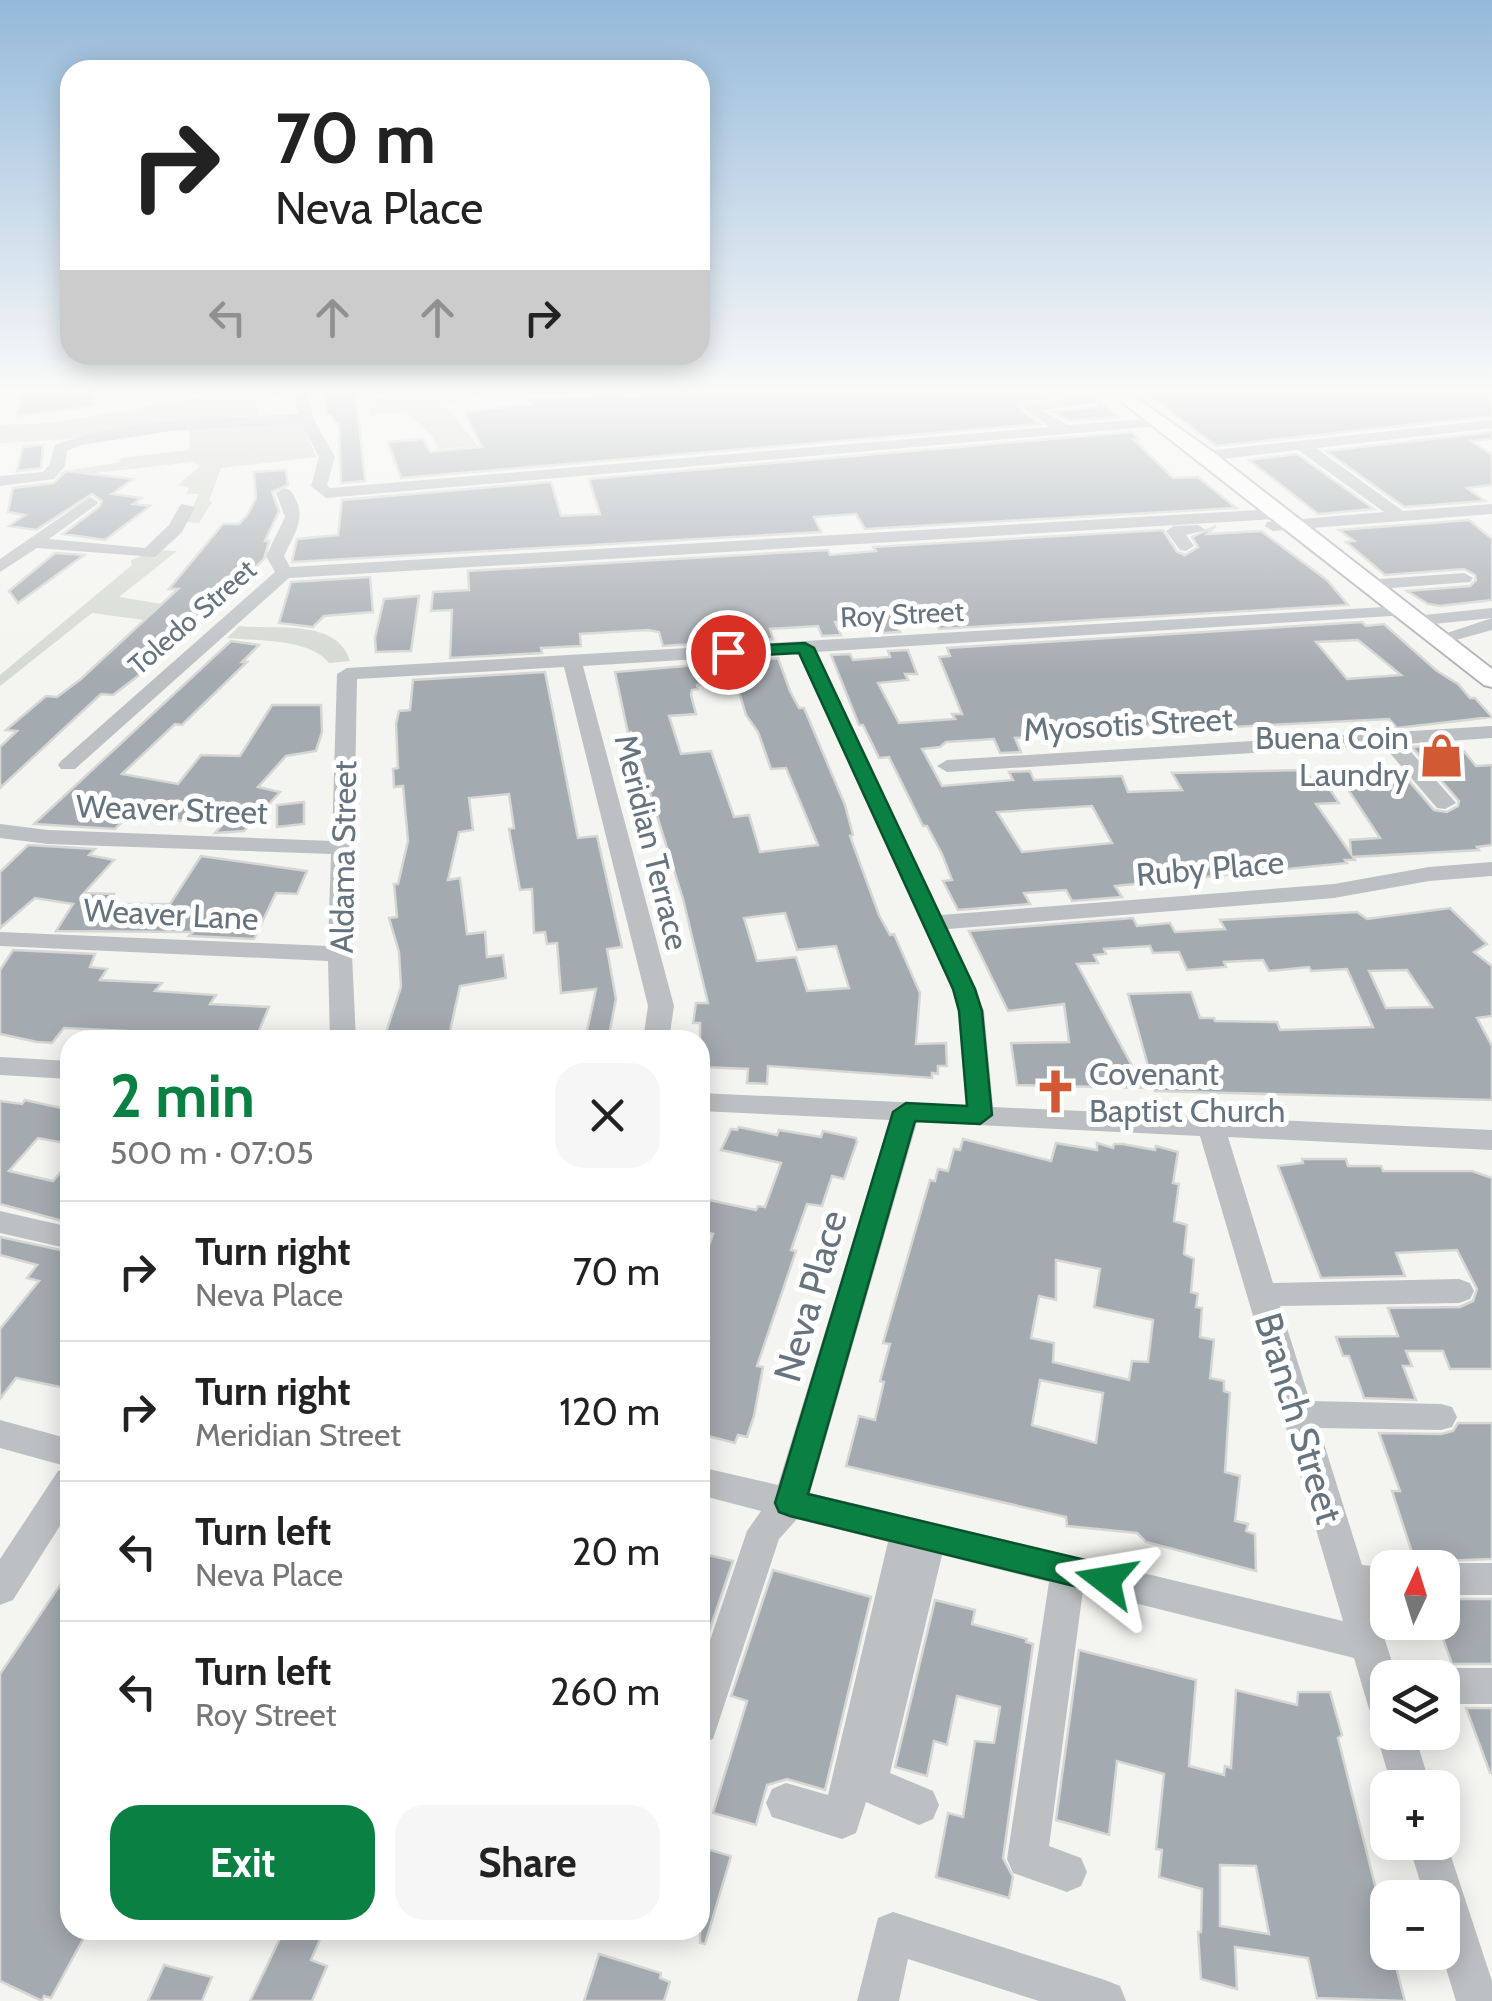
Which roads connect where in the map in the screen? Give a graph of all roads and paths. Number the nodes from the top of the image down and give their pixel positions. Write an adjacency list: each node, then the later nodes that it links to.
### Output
1 (321, 487): 2 (street)
2 (401, 487)
3 (1245, 487): 10 (main road)
4 (1359, 487): 9 (street)
5 (284, 493): 15 (street, Toledo Street)
6 (90, 502): 12 (street)
7 (187, 507): 12 (street)
8 (1492, 509): 9 (street)
9 (1401, 517): 10 (street)
10 (1284, 519): 11 (street); 17 (main road)
11 (1170, 526): 13 (street); 15 (street)
12 (35, 543): 14 (street)
13 (1186, 546)
14 (0, 568)
15 (284, 574): 28 (street, Toledo Street)
16 (1464, 578): 17 (street)
17 (1366, 584): 19 (main road)
18 (1492, 613): 19 (street, Roy Street)
19 (1407, 616): 21 (main road); 22 (street, Roy Street)
20 (1492, 624): 21 (street)
21 (1438, 640): 25 (main road)
22 (805, 648): 23 (street, Roy Street); 34 (street)
23 (572, 661): 24 (street, Roy Street); 38 (street, Meridian Terrace)
24 (347, 674): 32 (street, Aldama Street)
25 (1492, 680)
26 (1389, 738): 27 (street, Myosotis Street); 29 (street, Myosotis Street); 30 (street)
27 (1485, 743)
28 (68, 765)
29 (947, 766)
30 (1445, 802)
31 (0, 831): 32 (street, Weaver Street)
32 (343, 848): 36 (street, Aldama Street)
33 (1492, 870): 34 (street, Ruby Place)
34 (933, 923): 43 (street)
35 (0, 939): 36 (street, Weaver Lane)
36 (340, 954): 37 (street, Aldama Street)
37 (343, 1030)
38 (657, 1030)
39 (0, 1066): 40 (street)
40 (60, 1069)
41 (710, 1102): 42 (street)
42 (906, 1112): 43 (street); 56 (street, Neva Place)
43 (980, 1115): 44 (street)
44 (1212, 1127): 45 (street); 49 (street, Branch Street)
45 (1492, 1140)
46 (0, 1222): 47 (street)
47 (60, 1236)
48 (1459, 1291): 49 (street)
49 (1262, 1296): 50 (street, Branch Street)
50 (1298, 1414): 51 (street); 62 (street, Branch Street)
51 (1440, 1416)
52 (0, 1434): 53 (street)
53 (60, 1449)
54 (710, 1483): 56 (street)
55 (60, 1496): 63 (street)
56 (790, 1503): 57 (street); 68 (street)
57 (919, 1534): 58 (street); 69 (street); 70 (street)
58 (1068, 1570): 64 (street); 72 (street)
59 (1492, 1579): 61 (street)
60 (1370, 1580): 62 (street)
61 (1460, 1580)
62 (1349, 1581): 64 (street, Branch Street)
63 (0, 1589)
64 (1368, 1644): 65 (street, Branch Street)
65 (1374, 1660)
66 (1460, 1686): 67 (street)
67 (1492, 1686)
68 (710, 1696)
69 (786, 1803)
70 (920, 1805)
71 (1434, 1860): 75 (street)
72 (1067, 1872)
73 (878, 2001): 74 (street)
74 (1105, 2001)
75 (1477, 2001)

